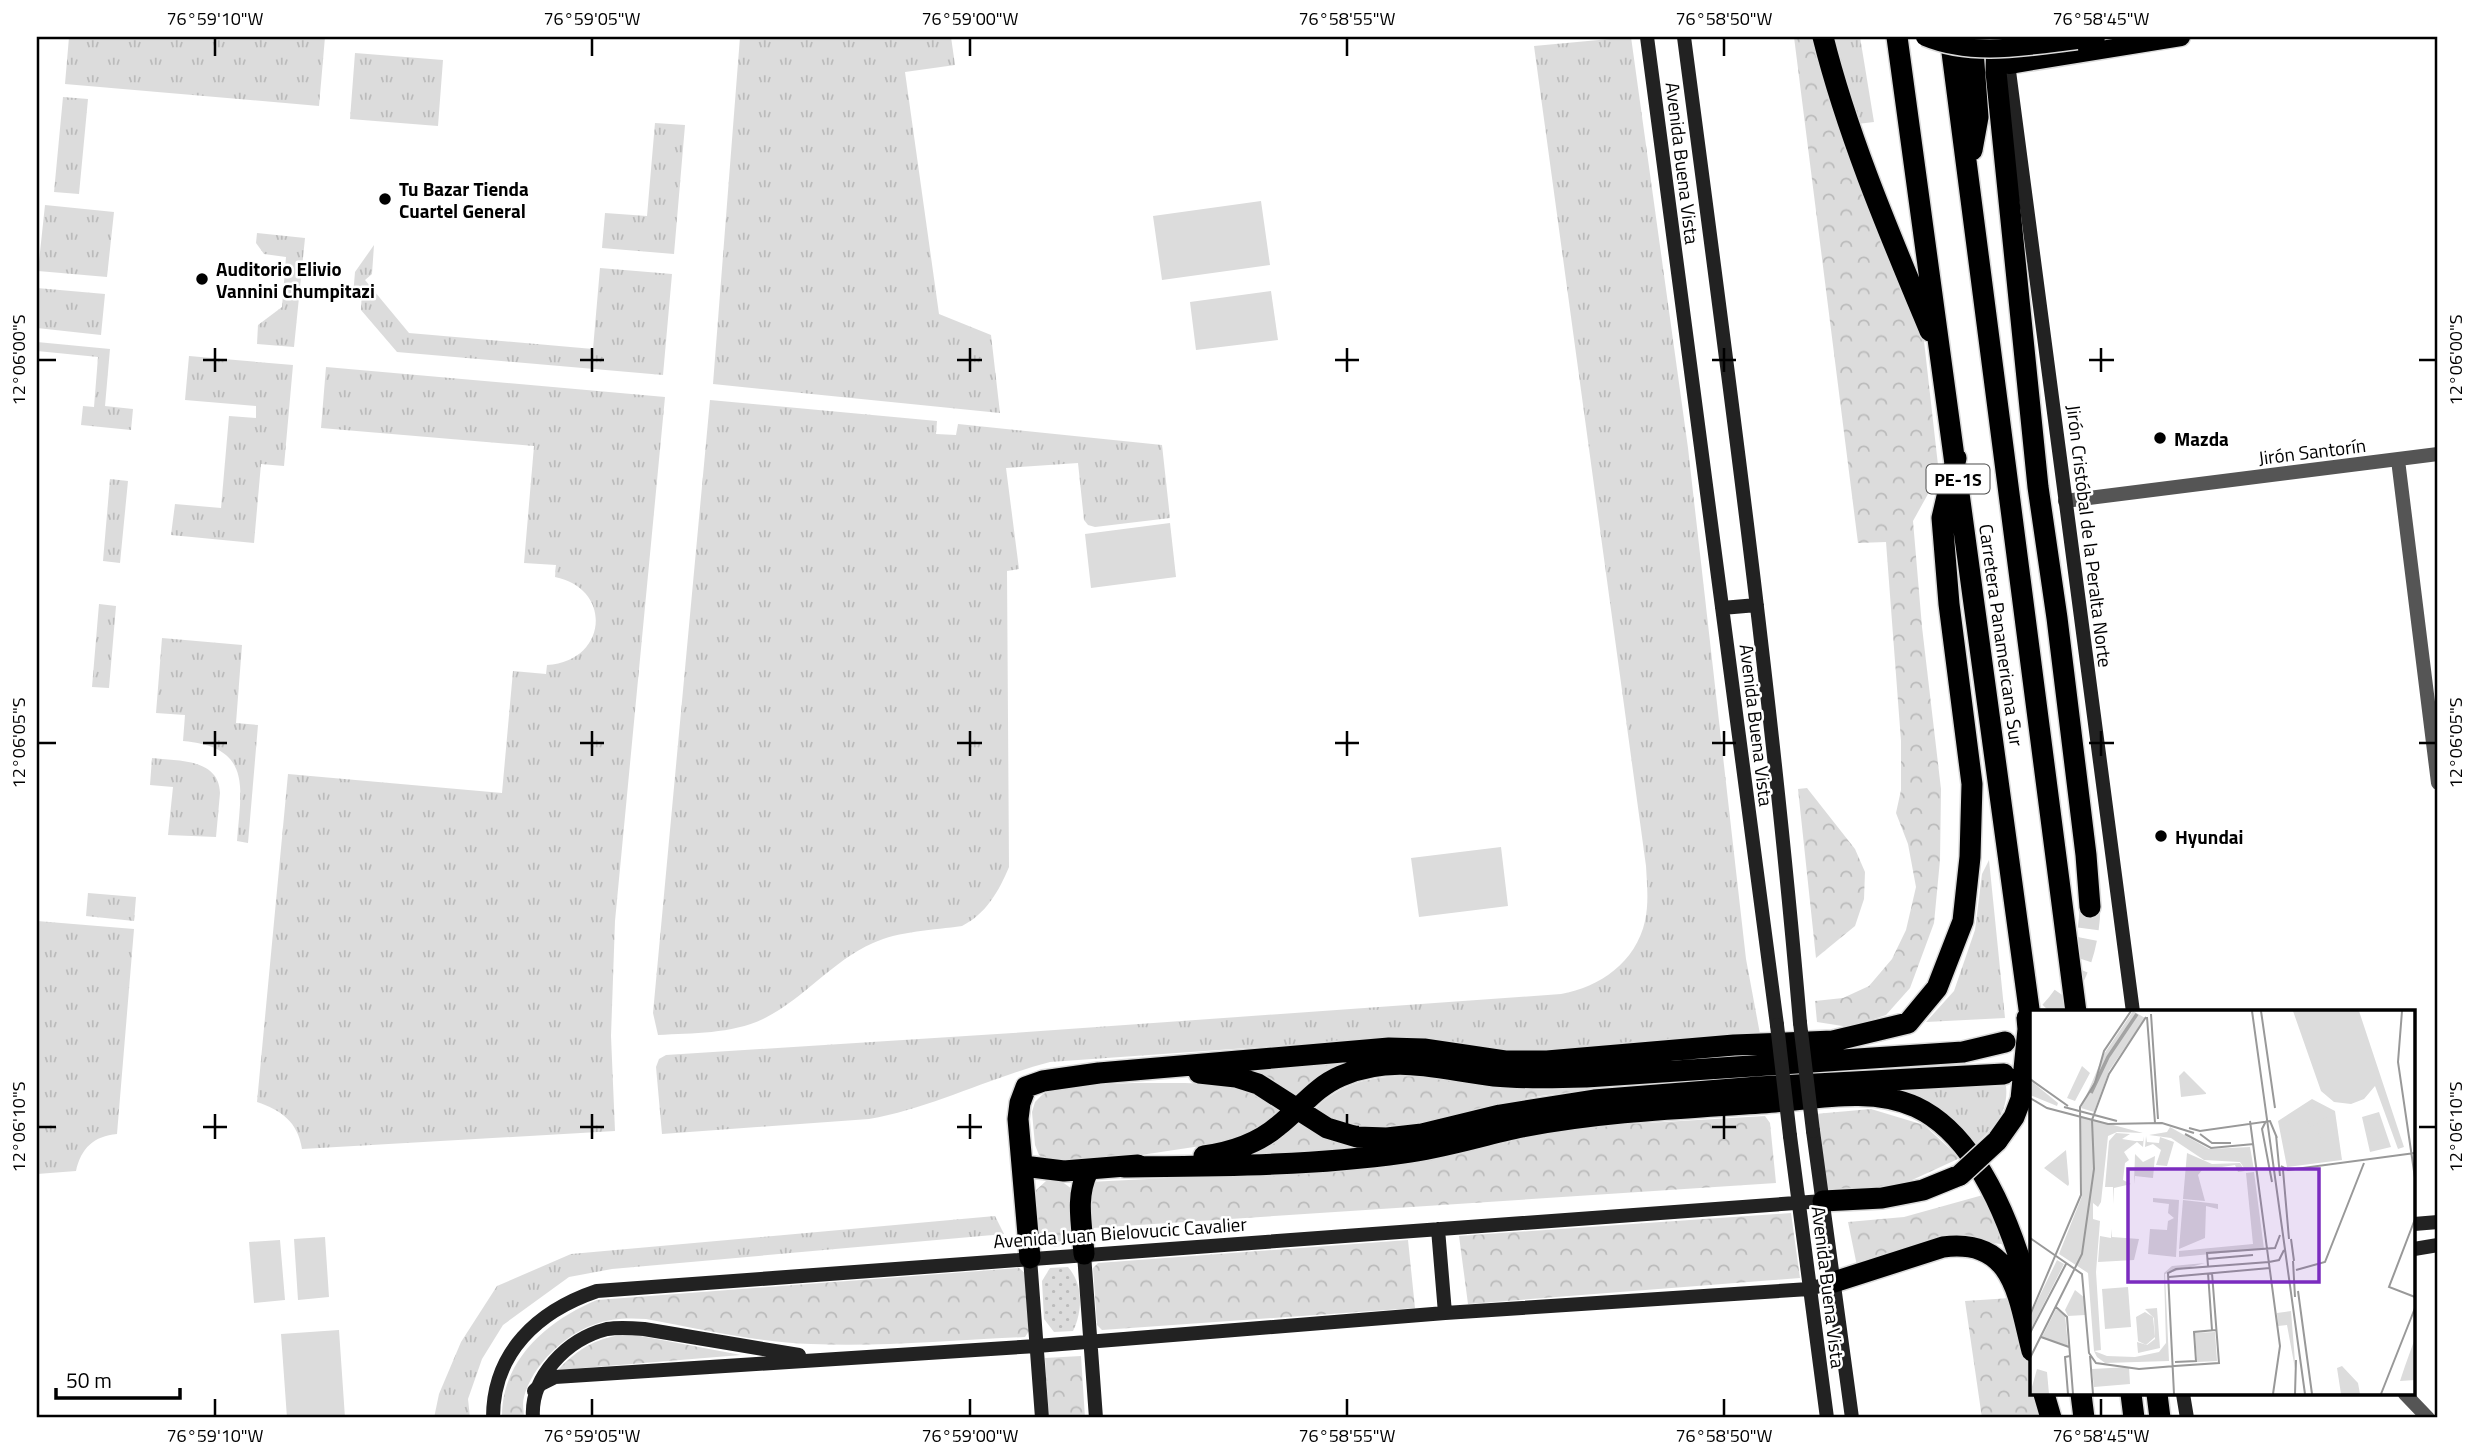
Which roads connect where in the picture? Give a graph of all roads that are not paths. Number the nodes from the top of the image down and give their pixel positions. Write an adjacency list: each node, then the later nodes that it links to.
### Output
1 (1647, 37): 20 (main road, Avenida Buena Vista)
2 (1684, 37): 19 (main road, Avenida Buena Vista)
3 (1824, 37): 14 (highway)
4 (1897, 37): 14 (highway, Carretera Panamericana Sur / PE-1S)
5 (1924, 37): 10 (main road, bridge)
6 (1950, 37): 13 (highway, Carretera Panamericana Sur / PE-1S)
7 (1972, 37): 13 (highway)
8 (1997, 37): 22 (highway)
9 (2005, 37): 12 (main road, Jirón Cristóbal de la Peralta Norte)
10 (2096, 37)
11 (2181, 37): 12 (main road)
12 (2009, 65): 18 (main road, Jirón Cristóbal de la Peralta Norte)
13 (1968, 173): 24 (highway, Carretera Panamericana Sur / PE-1S)
14 (1941, 357): 16 (highway, Carretera Panamericana Sur / PE-1S)
15 (2438, 454): 17 (street, Jirón Santorín)
16 (1956, 458): 23 (highway, Carretera Panamericana Sur / PE-1S); 28 (highway)
17 (2398, 460): 18 (street, Jirón Santorín); 21 (street)
18 (2065, 501): 25 (main road, Jirón Cristóbal de la Peralta Norte)
19 (1757, 605): 20 (main road); 34 (main road, Avenida Buena Vista, bridge)
20 (1722, 607): 35 (main road, Avenida Buena Vista, bridge)
21 (2438, 783)
22 (2090, 907)
23 (2018, 921): 26 (highway, Carretera Panamericana Sur / PE-1S); 34 (highway, bridge)
24 (2076, 1010)
25 (2133, 1010)
26 (2030, 1015)
27 (2005, 1042): 30 (highway)
28 (1099, 1073): 30 (highway); 31 (highway)
29 (2004, 1074): 30 (highway)
30 (1296, 1109): 32 (highway)
31 (1023, 1167): 33 (highway); 42 (highway)
32 (1124, 1167): 33 (highway); 45 (highway)
33 (1088, 1171): 41 (highway)
34 (1823, 1201): 35 (main road, Avenida Juan Bielovucic Cavalier); 43 (main road, Avenida Buena Vista)
35 (1799, 1203): 38 (main road, Avenida Juan Bielovucic Cavalier); 44 (main road, Avenida Buena Vista)
36 (2438, 1222): 37 (main road)
37 (2416, 1224)
38 (1438, 1229): 41 (main road, Avenida Juan Bielovucic Cavalier); 46 (main road)
39 (2438, 1245): 40 (main road)
40 (2416, 1249)
41 (1084, 1254): 42 (main road, Avenida Juan Bielovucic Cavalier); 47 (main road)
42 (1030, 1258): 49 (main road); 59 (main road, Avenida Juan Bielovucic Cavalier)
43 (1834, 1282): 44 (main road); 48 (highway); 64 (main road, Avenida Buena Vista)
44 (1809, 1289): 46 (main road); 63 (main road, Avenida Buena Vista)
45 (2030, 1294)
46 (1445, 1313): 47 (main road)
47 (1090, 1342): 49 (main road); 62 (main road)
48 (2030, 1344)
49 (1037, 1346): 50 (main road); 61 (main road)
50 (821, 1359): 51 (main road); 51 (main road)
51 (534, 1391): 60 (main road)
52 (2045, 1396): 65 (highway)
53 (2052, 1396): 66 (highway)
54 (2081, 1396): 67 (highway)
55 (2131, 1396): 68 (highway)
56 (2157, 1396): 69 (highway)
57 (2183, 1396): 70 (main road)
58 (2407, 1396): 71 (street)
59 (493, 1418)
60 (533, 1418)
61 (1042, 1418)
62 (1096, 1418)
63 (1827, 1418)
64 (1852, 1418)
65 (2051, 1418)
66 (2057, 1418)
67 (2084, 1418)
68 (2134, 1418)
69 (2160, 1418)
70 (2187, 1418)
71 (2428, 1418)

